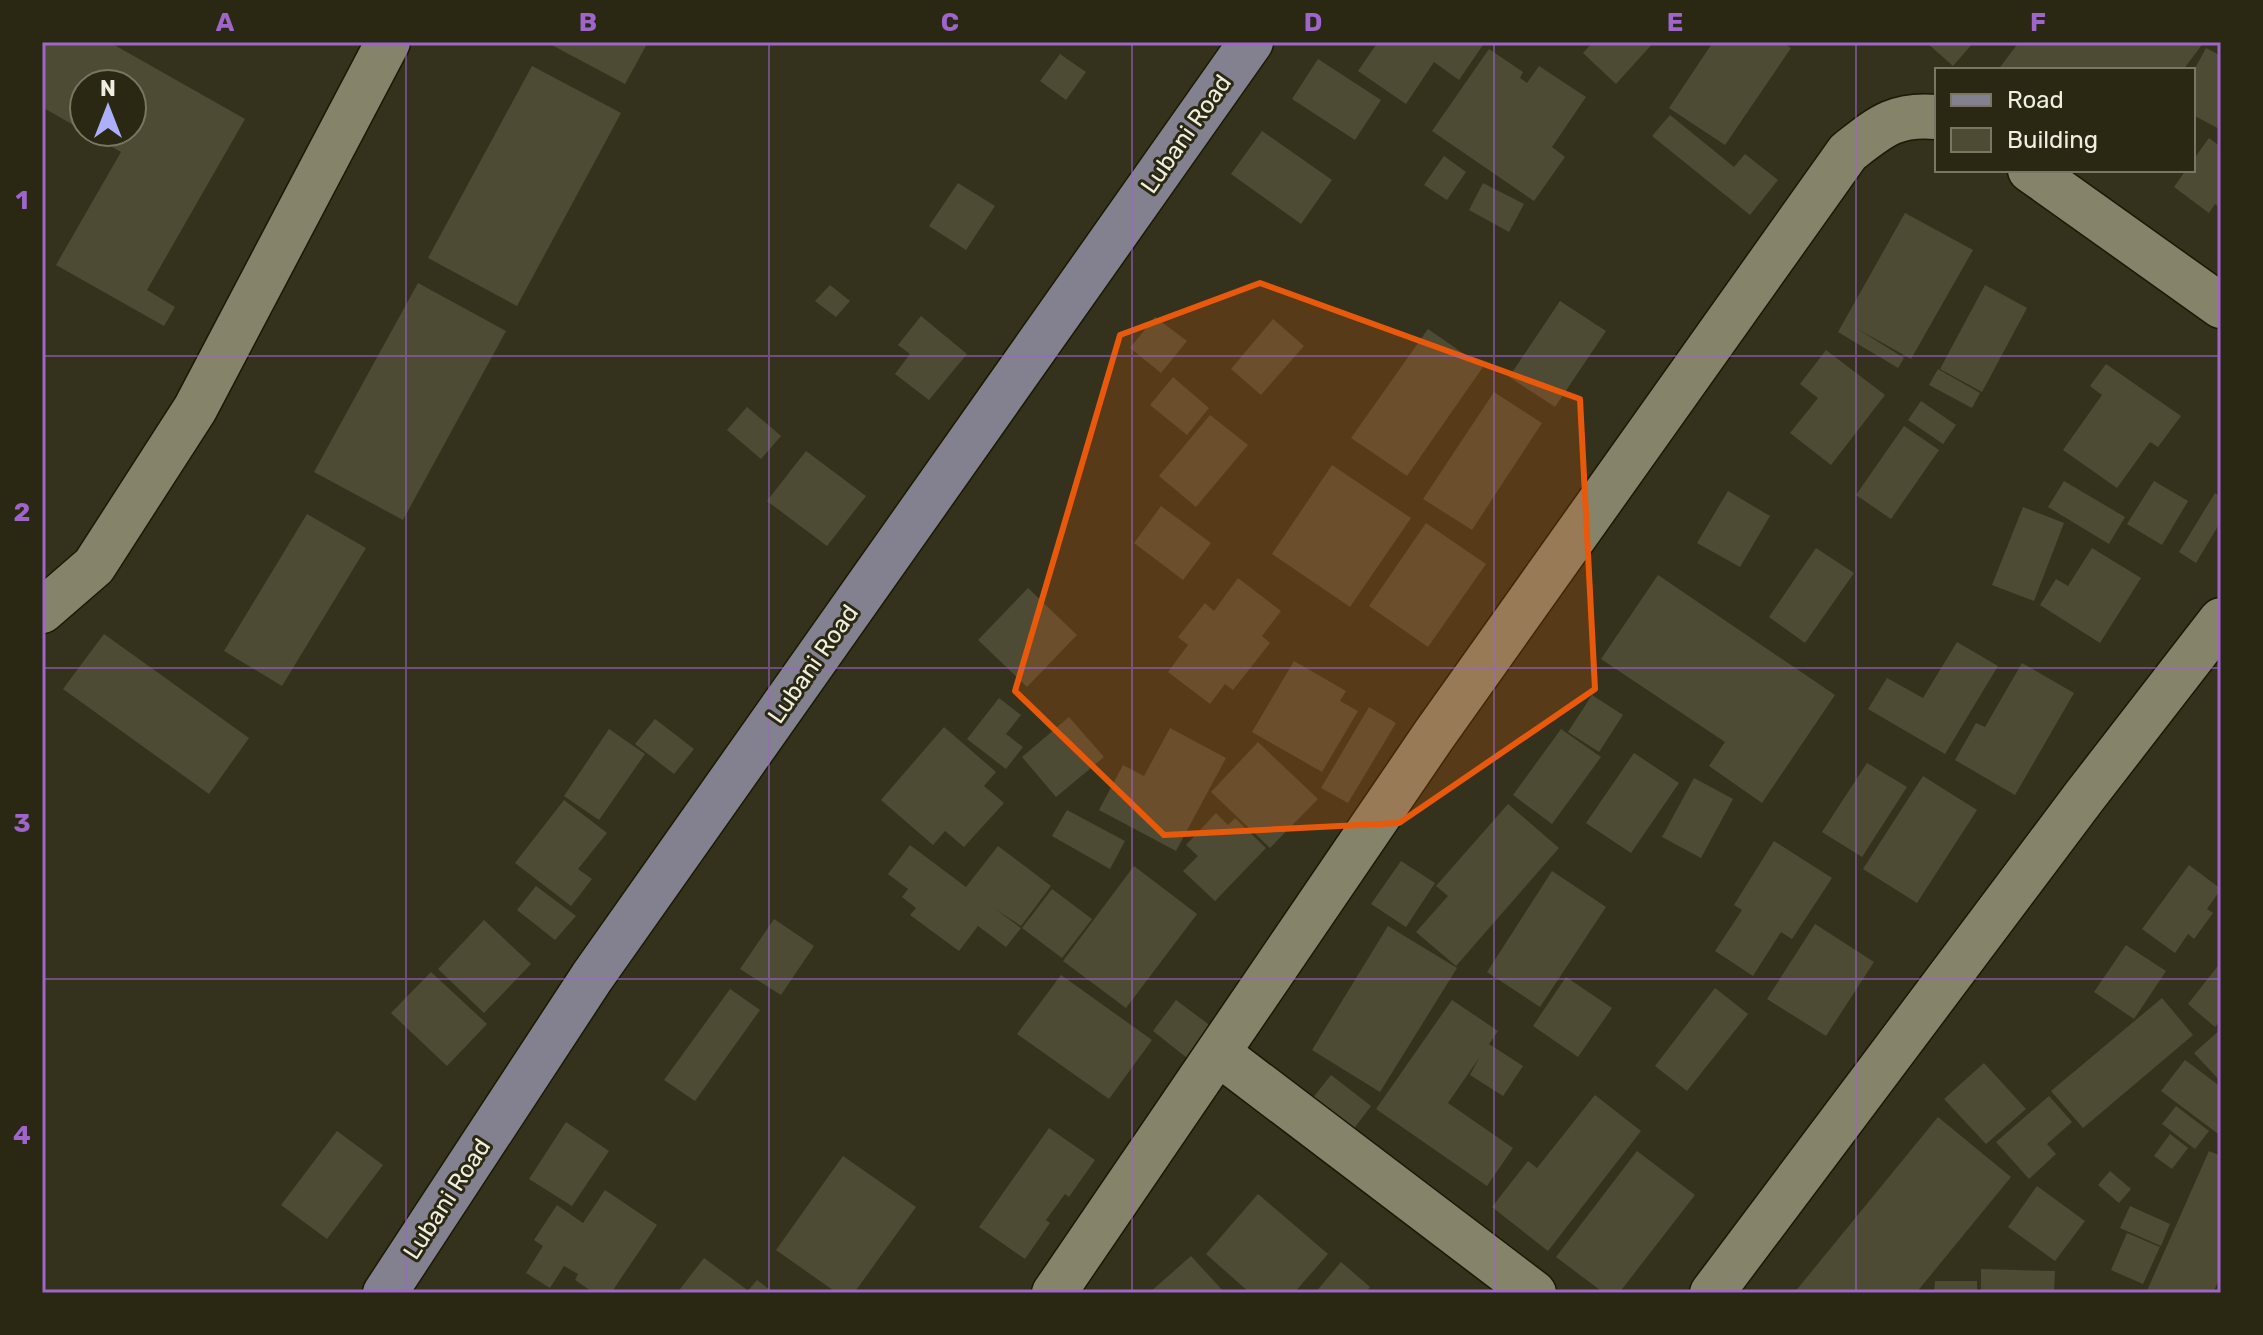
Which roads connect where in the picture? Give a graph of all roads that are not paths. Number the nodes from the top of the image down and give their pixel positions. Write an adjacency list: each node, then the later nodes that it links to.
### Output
1 (388, 42): 6 (street)
2 (1251, 42): 9 (street, Lubani Road)
3 (1935, 117): 8 (street)
4 (2033, 172): 5 (street)
5 (2221, 306)
6 (42, 611)
7 (2221, 620): 12 (street)
8 (1218, 1053): 10 (street); 11 (street)
9 (385, 1293)
10 (1054, 1293)
11 (1534, 1293)
12 (1712, 1293)

